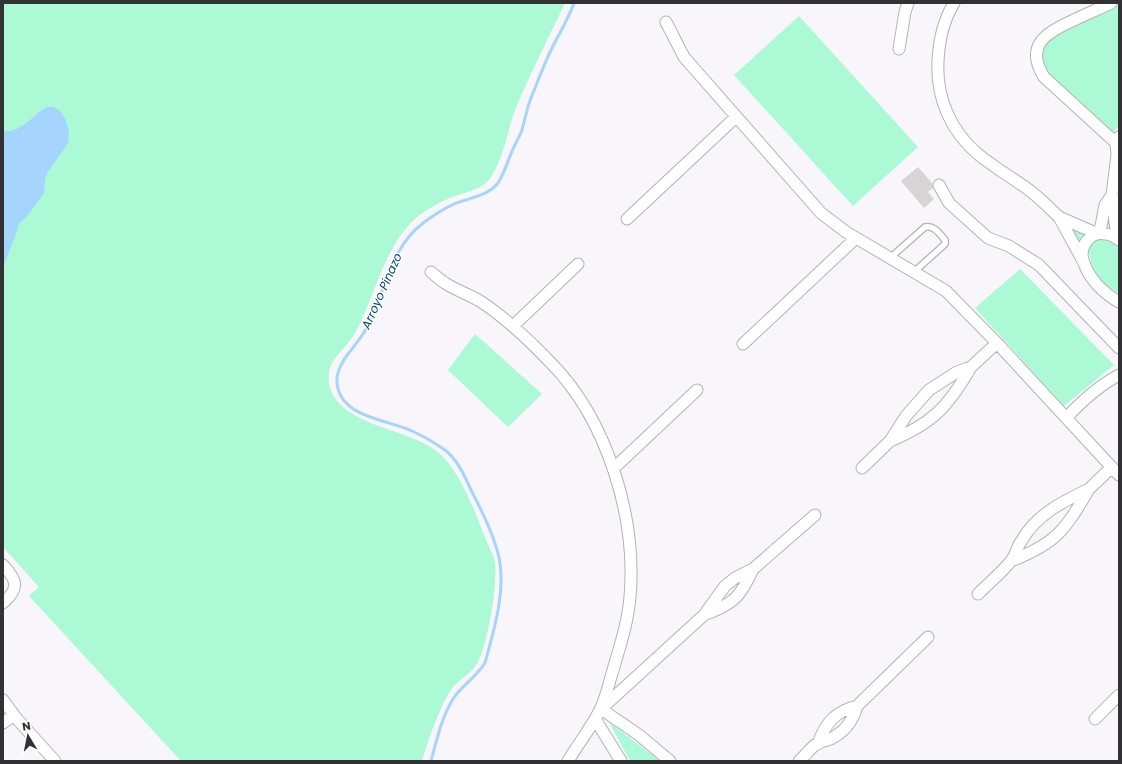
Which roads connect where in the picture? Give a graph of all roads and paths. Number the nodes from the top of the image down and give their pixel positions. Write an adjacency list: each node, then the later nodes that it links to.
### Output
1 (908, 3): 5 (street)
2 (954, 3): 10 (street)
3 (1111, 3): 7 (street)
4 (666, 22): 6 (street)
5 (899, 49)
6 (736, 117): 11 (street); 13 (street)
7 (1117, 140): 9 (street)
8 (939, 184): 24 (street)
9 (1112, 195): 12 (street); 14 (street)
10 (1059, 217): 12 (street); 16 (street)
11 (627, 219)
12 (1098, 234): 14 (street); 16 (street)
13 (856, 238): 15 (street); 23 (street)
14 (1119, 239)
15 (890, 258): 19 (street); 19 (lane)
16 (1083, 261): 20 (street)
17 (578, 264): 21 (street)
18 (432, 272): 21 (street)
19 (914, 272): 22 (street)
20 (1119, 302)
21 (513, 326): 31 (street)
22 (997, 343): 25 (street); 28 (street)
23 (743, 344)
24 (1119, 348)
25 (971, 367): 29 (street); 29 (street)
26 (1119, 375): 28 (street)
27 (697, 390): 31 (street)
28 (1066, 418): 32 (street)
29 (890, 441): 30 (street)
30 (862, 468)
31 (613, 469): 45 (street)
32 (1115, 471): 33 (street)
33 (1089, 488): 35 (street); 35 (street)
34 (815, 515): 37 (street)
35 (1011, 561): 38 (street)
36 (3, 564): 39 (street)
37 (753, 569): 40 (street); 40 (street)
38 (978, 594)
39 (3, 603)
40 (704, 615): 45 (street)
41 (928, 637): 44 (street)
42 (1119, 695): 47 (street)
43 (3, 700): 46 (street)
44 (857, 706): 50 (street); 50 (street)
45 (601, 709): 48 (street); 54 (street)
46 (14, 715): 49 (street); 51 (street)
47 (1095, 718)
48 (595, 719): 52 (street); 53 (street)
49 (3, 723)
50 (818, 744): 55 (street)
51 (55, 761)
52 (568, 761)
53 (621, 761)
54 (670, 761)
55 (799, 761)

